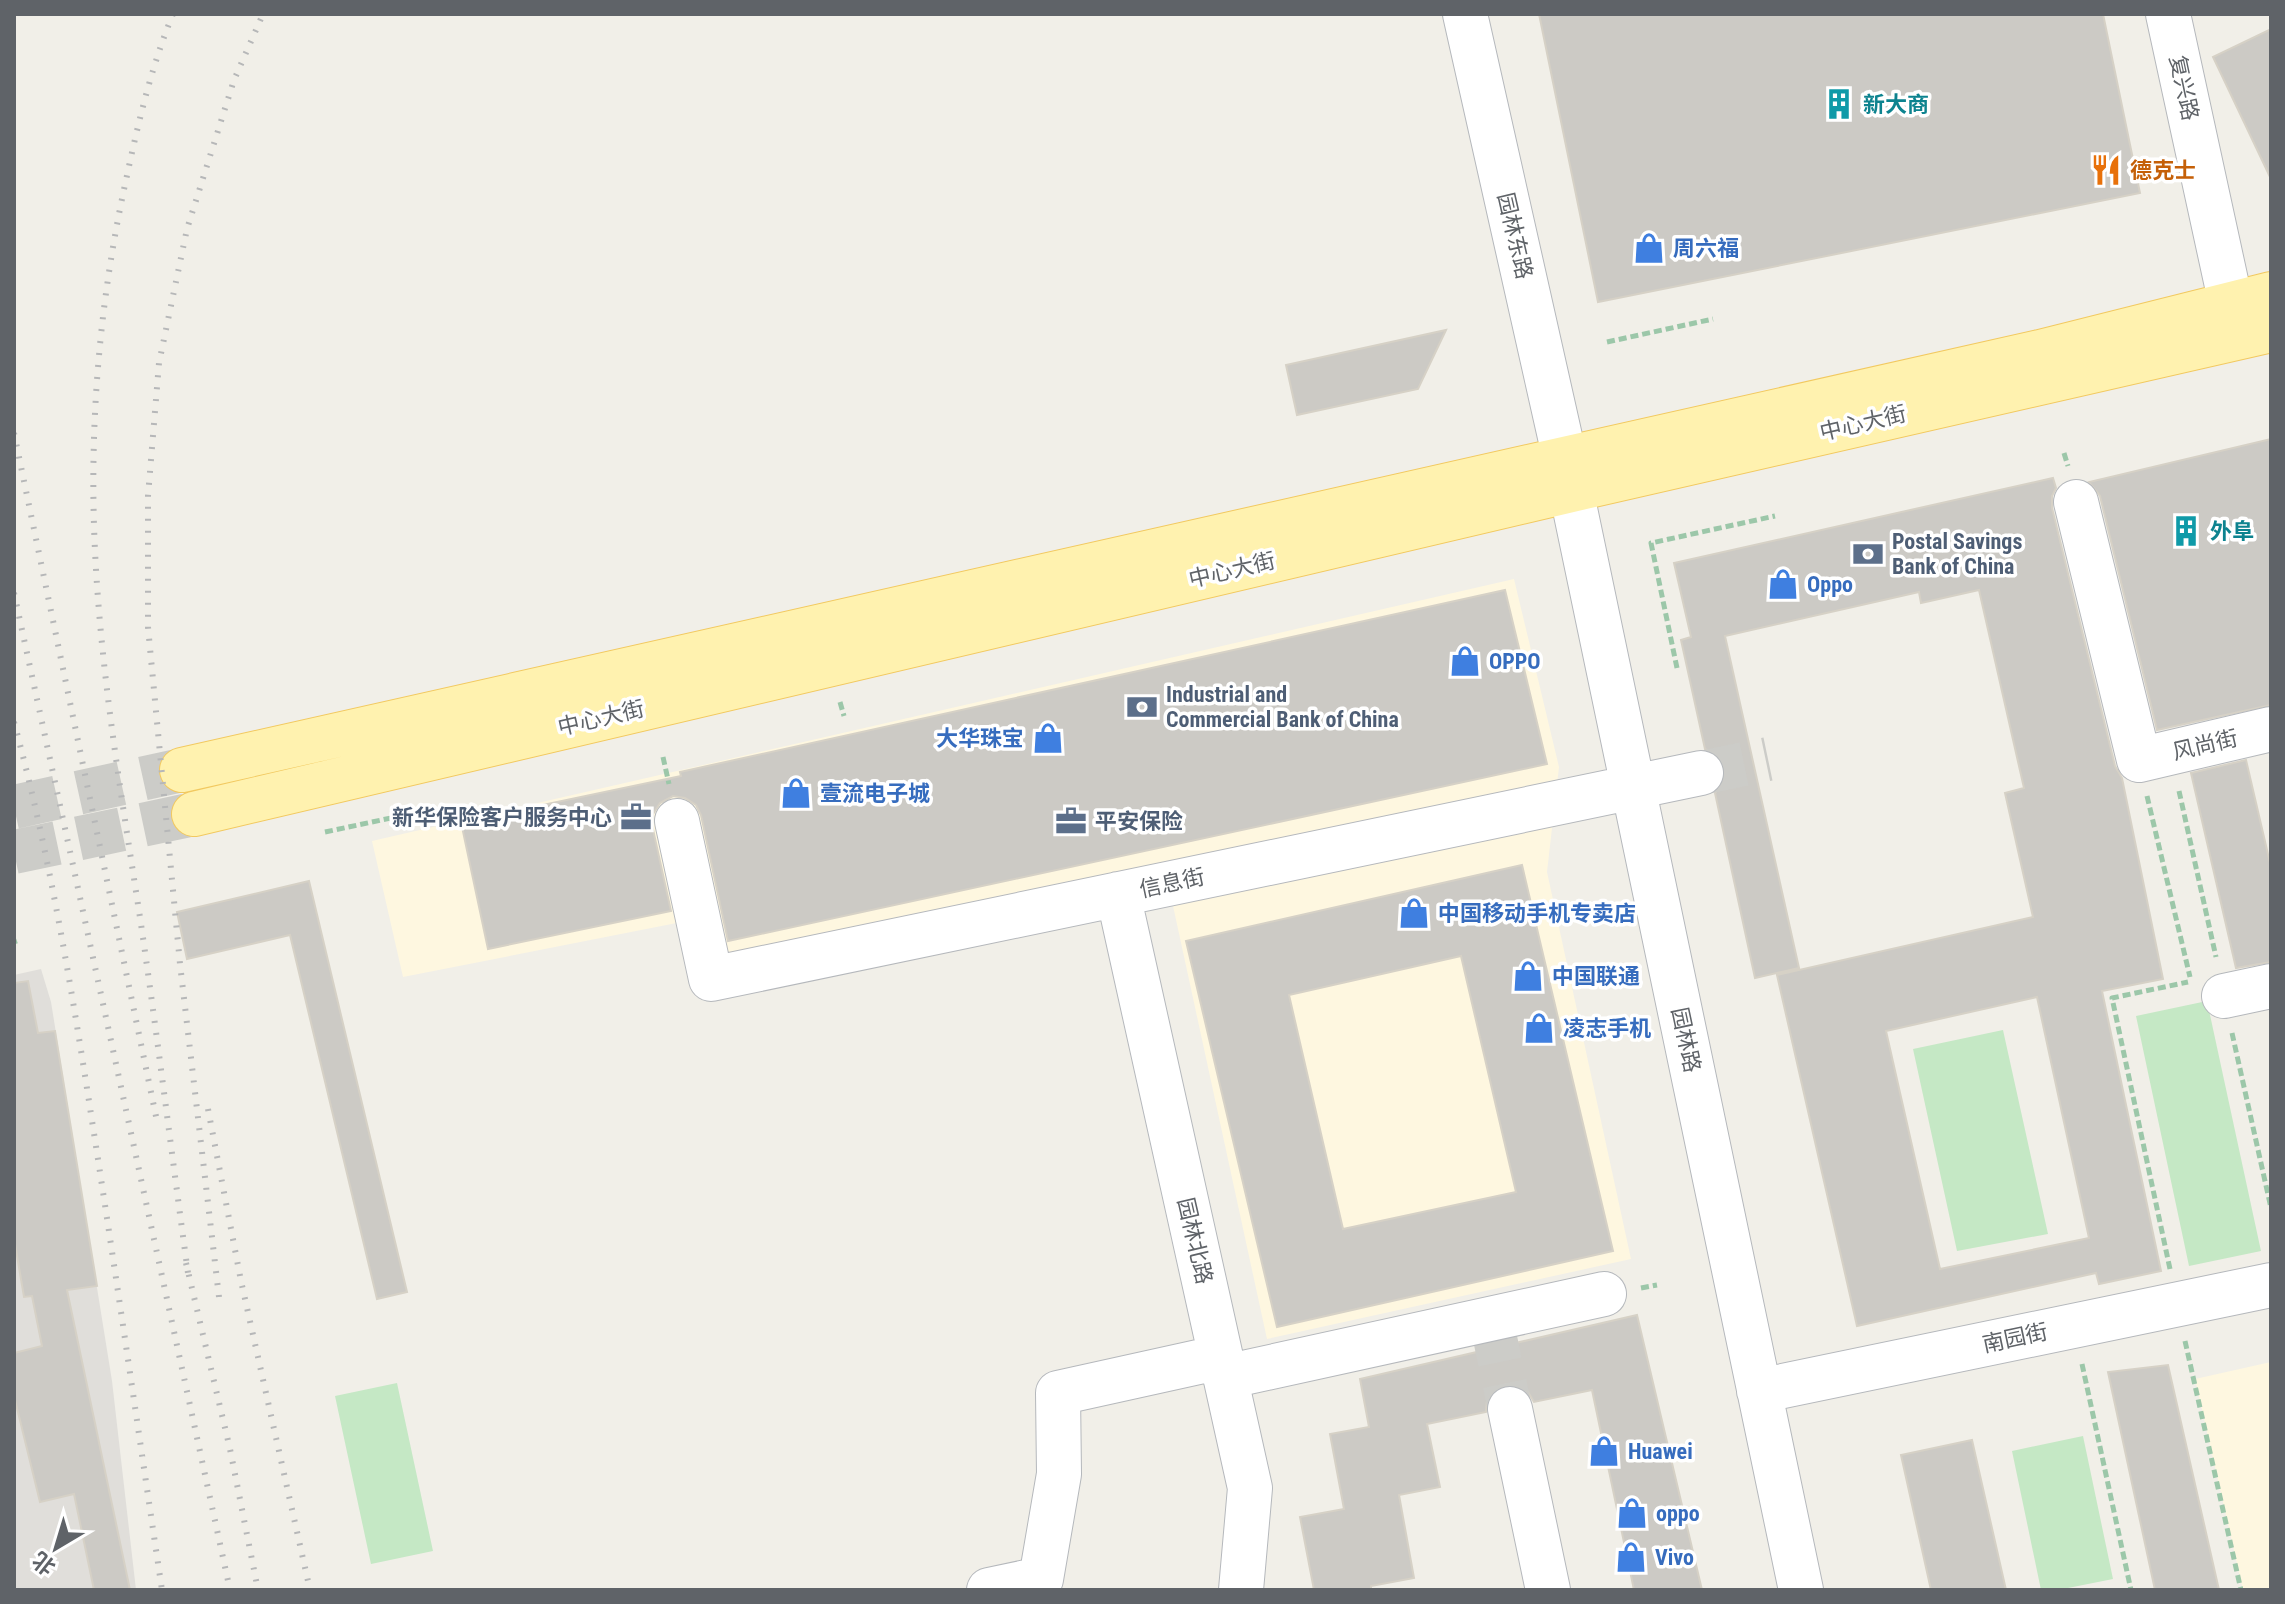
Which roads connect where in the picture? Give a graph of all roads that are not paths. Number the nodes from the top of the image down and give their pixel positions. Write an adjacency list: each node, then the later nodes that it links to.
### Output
1 (1465, 14): 5 (street, 园林东路)
2 (2175, 17): 3 (street, 复兴路)
3 (2251, 299): 5 (main road, 中心大街)
4 (2271, 330): 5 (main road, 中心大街)
5 (1568, 474): 8 (main road, 中心大街); 10 (street, 园林路); 11 (main road, 中心大街)
6 (2076, 502): 7 (street, 风尚街)
7 (2271, 729)
8 (182, 770)
9 (1701, 773): 10 (street, 信息街)
10 (1634, 787): 13 (street, 信息街); 19 (street, 园林路)
11 (194, 814)
12 (677, 821): 13 (street, 信息街)
13 (1118, 894): 18 (street, 园林北路)
14 (2271, 986): 15 (street)
15 (2224, 996)
16 (2271, 1285): 19 (street, 南园街)
17 (1604, 1294): 18 (street)
18 (1223, 1367): 21 (street); 22 (street, 园林北路)
19 (1759, 1391): 24 (street, 园林路)
20 (1510, 1409): 23 (street)
21 (989, 1590)
22 (1241, 1590)
23 (1548, 1590)
24 (1801, 1590)

